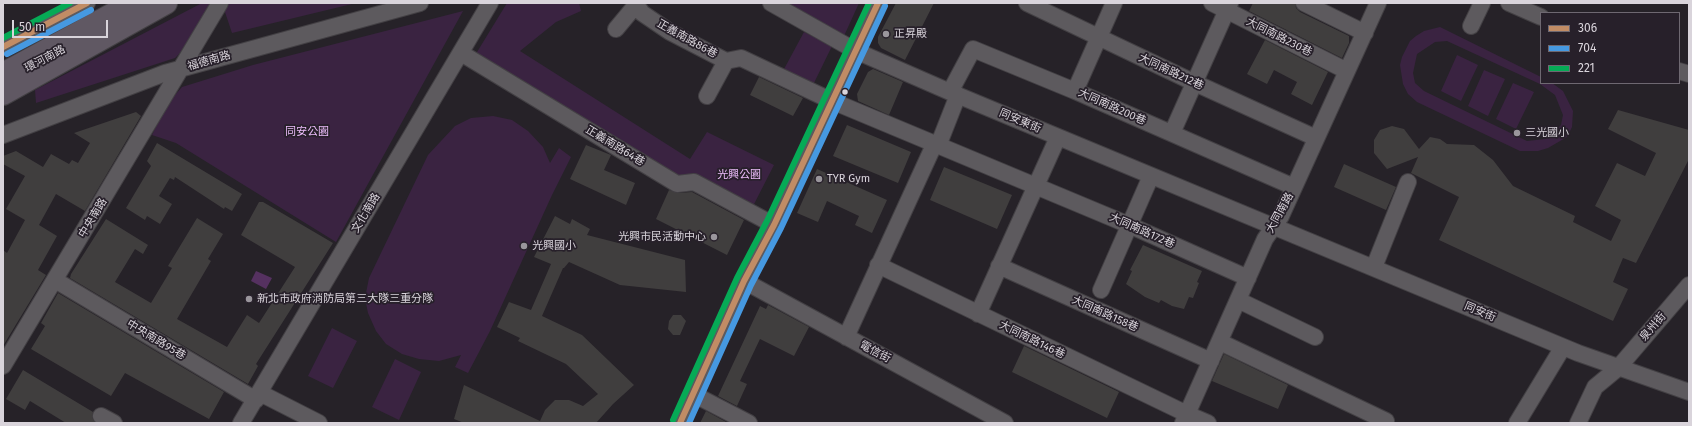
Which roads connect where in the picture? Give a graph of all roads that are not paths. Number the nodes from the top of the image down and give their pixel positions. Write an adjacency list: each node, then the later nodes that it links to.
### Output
1 (87, 3): 25 (street)
2 (105, 3): 28 (highway)
3 (133, 3): 32 (highway)
4 (151, 3): 33 (street, 環河南路)
5 (166, 3): 36 (highway)
6 (220, 3): 30 (street, 中央南路)
7 (420, 3): 30 (street, 福德南路)
8 (490, 3): 27 (street, 文化南路)
9 (771, 3): 26 (street, 同安東街)
10 (878, 3): 26 (street)
11 (1027, 3): 24 (street, 大同南路212巷)
12 (1114, 3): 24 (street)
13 (1212, 3): 19 (street, 大同南路230巷)
14 (1304, 3): 23 (street)
15 (1378, 3): 23 (street, 大同南路)
16 (1482, 3): 21 (street)
17 (1509, 3): 20 (street)
18 (635, 4): 22 (street); 29 (street, 正義南路86巷)
19 (1228, 7): 31 (street, 大同南路230巷); 34 (street)
20 (1540, 17)
21 (1470, 26)
22 (616, 29)
23 (1365, 33): 31 (street, 大同南路)
24 (1099, 37): 34 (street, 大同南路212巷); 35 (street)
25 (3, 47)
26 (856, 51): 37 (street, 同安東街); 39 (street)
27 (461, 53): 49 (street, 正義南路64巷); 71 (street, 文化南路)
28 (3, 61)
29 (726, 61): 38 (street); 39 (street, 正義南路86巷)
30 (181, 69): 41 (street, 福德南路); 56 (street, 中央南路)
31 (1347, 71): 43 (street, 大同南路)
32 (3, 74)
33 (3, 81)
34 (1195, 83): 40 (street); 43 (street, 大同南路212巷)
35 (1075, 91): 37 (street, 大同南路200巷); 40 (street, 大同南路200巷)
36 (3, 94)
37 (954, 94): 42 (street, 同安東街); 44 (street)
38 (707, 96)
39 (832, 101): 44 (street, 大同南路172巷); 49 (street)
40 (1172, 133): 48 (street, 大同南路200巷)
41 (3, 135)
42 (1058, 137): 45 (street, 同安東街); 47 (street)
43 (1316, 138): 48 (street, 大同南路)
44 (936, 146): 47 (street, 大同南路172巷); 52 (street)
45 (1151, 176): 50 (street); 51 (street, 同安東街)
46 (1408, 182): 54 (street)
47 (1036, 186): 50 (street, 大同南路172巷); 53 (street)
48 (1294, 187): 51 (street, 大同南路)
49 (774, 225): 57 (street)
50 (1130, 225): 55 (street, 大同南路172巷); 59 (street)
51 (1274, 226): 54 (street, 同安街); 55 (street, 大同南路)
52 (878, 265): 61 (street, 大同南路146巷); 62 (street)
53 (999, 266): 61 (street); 66 (street, 大同南路158巷)
54 (1374, 267): 65 (street, 同安街)
55 (1248, 278): 60 (street, 大同南路)
56 (55, 280): 67 (street, 中央南路); 71 (street, 中央南路95巷)
57 (744, 281): 62 (street, 電信街); 70 (street)
58 (1689, 285): 68 (street, 泉州街)
59 (1101, 290)
60 (1238, 300): 63 (street); 64 (street, 大同南路)
61 (978, 314): 72 (street, 大同南路146巷)
62 (846, 337): 78 (street, 電信街)
63 (1315, 337)
64 (1220, 342): 66 (street, 大同南路); 73 (street)
65 (1563, 347): 68 (street, 同安街); 80 (street)
66 (1211, 361): 72 (street, 大同南路)
67 (3, 366)
68 (1618, 368): 69 (street, 同安街); 81 (street, 泉州街)
69 (1689, 392)
70 (693, 394): 76 (street); 77 (street)
71 (258, 396): 74 (street, 文化南路); 75 (street, 中央南路95巷)
72 (1185, 419): 79 (street, 大同南路146巷)
73 (1386, 420)
74 (241, 423)
75 (319, 423)
76 (680, 423)
77 (750, 423)
78 (1005, 423)
79 (1208, 423)
80 (1517, 423)
81 (1578, 423)

